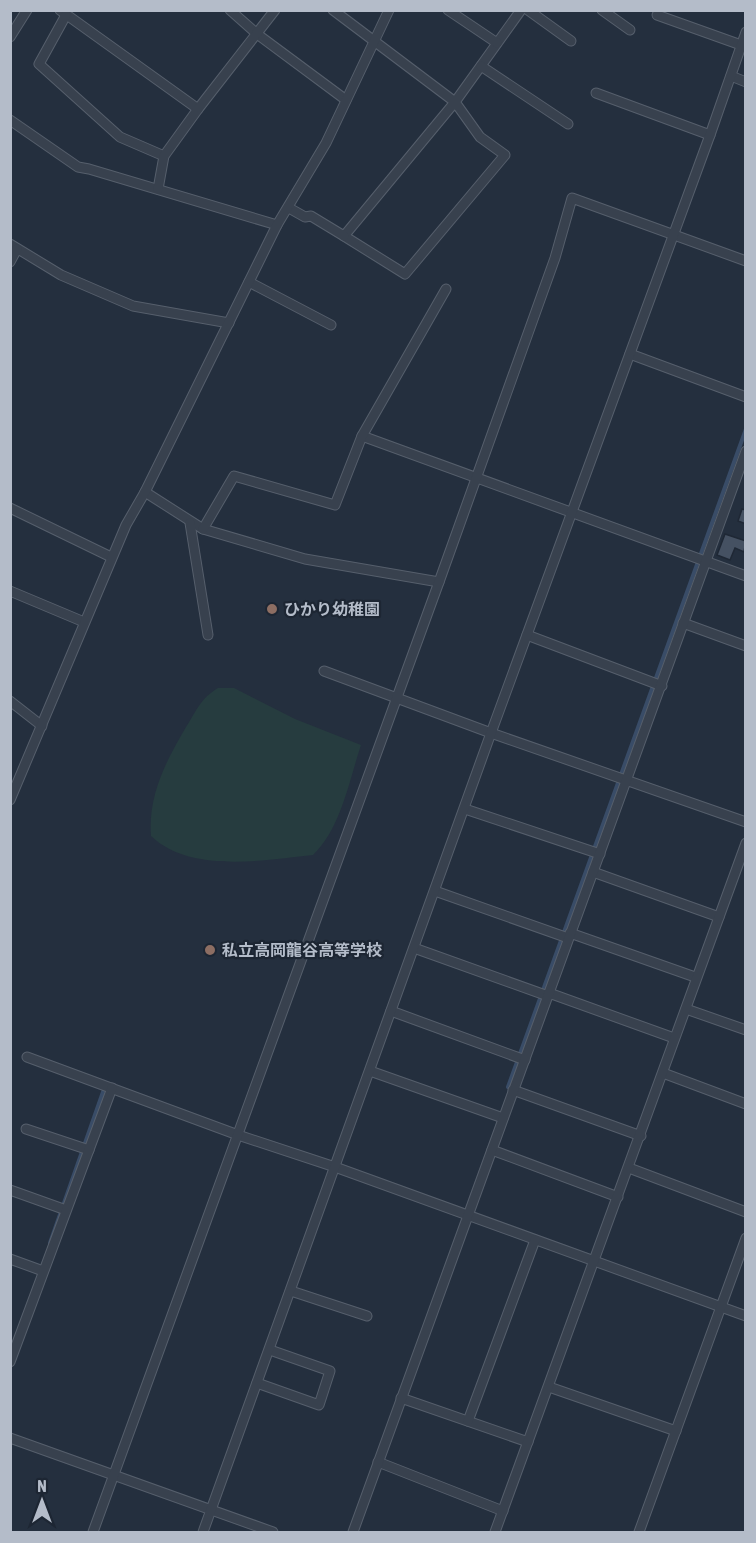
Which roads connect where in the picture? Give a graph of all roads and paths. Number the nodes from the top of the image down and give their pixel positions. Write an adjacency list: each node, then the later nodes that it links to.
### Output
1 (27, 10): 15 (street)
2 (230, 10): 14 (street)
3 (275, 10): 14 (street)
4 (333, 10): 17 (street)
5 (389, 10): 17 (street)
6 (448, 10): 18 (street)
7 (521, 10): 18 (street)
8 (528, 10): 16 (street)
9 (602, 10): 12 (street)
10 (63, 13): 26 (street); 30 (street)
11 (657, 15): 19 (street)
12 (630, 30)
13 (746, 32): 19 (street)
14 (257, 34): 24 (street); 26 (street)
15 (10, 37)
16 (571, 41)
17 (374, 42): 24 (street); 25 (street)
18 (498, 43): 20 (street)
19 (741, 45): 21 (street)
20 (481, 66): 25 (street); 28 (street)
21 (730, 76): 22 (street); 29 (street)
22 (746, 81)
23 (596, 93): 29 (street)
24 (346, 100): 32 (street)
25 (455, 102): 35 (street); 35 (street)
26 (198, 109): 30 (street)
27 (10, 120): 31 (street)
28 (568, 124)
29 (710, 135): 34 (street)
30 (164, 156): 31 (street)
31 (158, 189): 33 (street)
32 (289, 208): 33 (street); 35 (street)
33 (277, 225): 39 (street)
34 (674, 235): 37 (street); 43 (street); 47 (street)
35 (344, 236)
36 (14, 247): 38 (street); 41 (street)
37 (746, 261)
38 (10, 262)
39 (249, 282): 41 (street); 42 (street)
40 (446, 289): 45 (street)
41 (229, 323): 48 (street)
42 (331, 325)
43 (630, 354): 44 (street); 50 (street)
44 (746, 398)
45 (362, 436): 47 (street); 52 (street)
46 (746, 451): 54 (street)
47 (476, 478): 50 (street); 56 (street)
48 (145, 492): 51 (street); 53 (street)
49 (10, 508): 53 (street)
50 (571, 512): 54 (street); 61 (street)
51 (190, 523): 52 (street); 60 (street)
52 (203, 529): 56 (street)
53 (111, 557): 58 (street)
54 (701, 559): 55 (street); 59 (street)
55 (746, 576)
56 (439, 582): 65 (street)
57 (10, 591): 58 (street)
58 (84, 622): 67 (street)
59 (683, 623): 62 (street); 64 (street)
60 (208, 635)
61 (527, 635): 64 (street); 68 (street)
62 (746, 646)
63 (324, 671): 65 (street)
64 (657, 684): 69 (street)
65 (396, 697): 68 (street); 95 (street)
66 (10, 701): 67 (street)
67 (42, 726): 70 (street)
68 (491, 733): 69 (street); 71 (street)
69 (621, 779): 72 (street); 74 (street)
70 (10, 800)
71 (465, 809): 74 (street); 76 (street)
72 (746, 822)
73 (746, 843): 77 (street)
74 (595, 853): 75 (street)
75 (593, 872): 77 (street); 78 (street)
76 (435, 891): 78 (street); 79 (street)
77 (719, 917): 80 (street)
78 (565, 936): 80 (street); 81 (street)
79 (414, 948): 81 (street); 83 (street)
80 (695, 977): 82 (street)
81 (545, 994): 85 (street); 87 (street)
82 (686, 1009): 84 (street); 85 (street)
83 (391, 1011): 87 (street); 88 (street)
84 (746, 1030)
85 (674, 1038): 89 (street)
86 (27, 1057): 90 (street)
87 (520, 1058): 91 (street)
88 (370, 1071): 93 (street); 99 (street)
89 (663, 1073): 92 (street); 96 (street)
90 (112, 1088): 95 (street); 97 (street)
91 (513, 1090): 93 (street); 96 (street)
92 (746, 1104)
93 (503, 1118): 98 (street)
94 (26, 1129): 97 (street)
95 (238, 1135): 99 (street); 125 (street)
96 (641, 1136): 100 (street)
97 (89, 1150): 103 (street)
98 (492, 1150): 102 (street); 105 (street)
99 (335, 1167): 105 (street); 111 (street)
100 (629, 1168): 102 (street); 104 (street)
101 (10, 1190): 103 (street)
102 (618, 1197): 109 (street)
103 (66, 1210): 110 (street)
104 (746, 1212)
105 (468, 1216): 107 (street); 119 (street)
106 (746, 1238): 112 (street)
107 (535, 1240): 109 (street); 120 (street)
108 (10, 1259): 110 (street)
109 (594, 1261): 112 (street); 118 (street)
110 (43, 1271): 116 (street)
111 (291, 1291): 113 (street); 115 (street)
112 (720, 1307): 114 (street); 121 (street)
113 (367, 1316)
114 (746, 1316)
115 (270, 1350): 117 (street); 117 (street)
116 (10, 1362)
117 (257, 1383): 126 (street)
118 (549, 1387): 121 (street); 123 (street)
119 (401, 1398): 120 (street); 124 (street)
120 (468, 1421): 123 (street)
121 (676, 1431): 133 (street)
122 (10, 1438): 125 (street)
123 (528, 1442): 127 (street)
124 (378, 1462): 127 (street); 131 (street)
125 (114, 1475): 126 (street); 128 (street)
126 (211, 1510): 129 (street); 130 (street)
127 (503, 1511): 132 (street)
128 (93, 1533)
129 (203, 1533)
130 (273, 1533)
131 (353, 1533)
132 (495, 1533)
133 (639, 1533)

